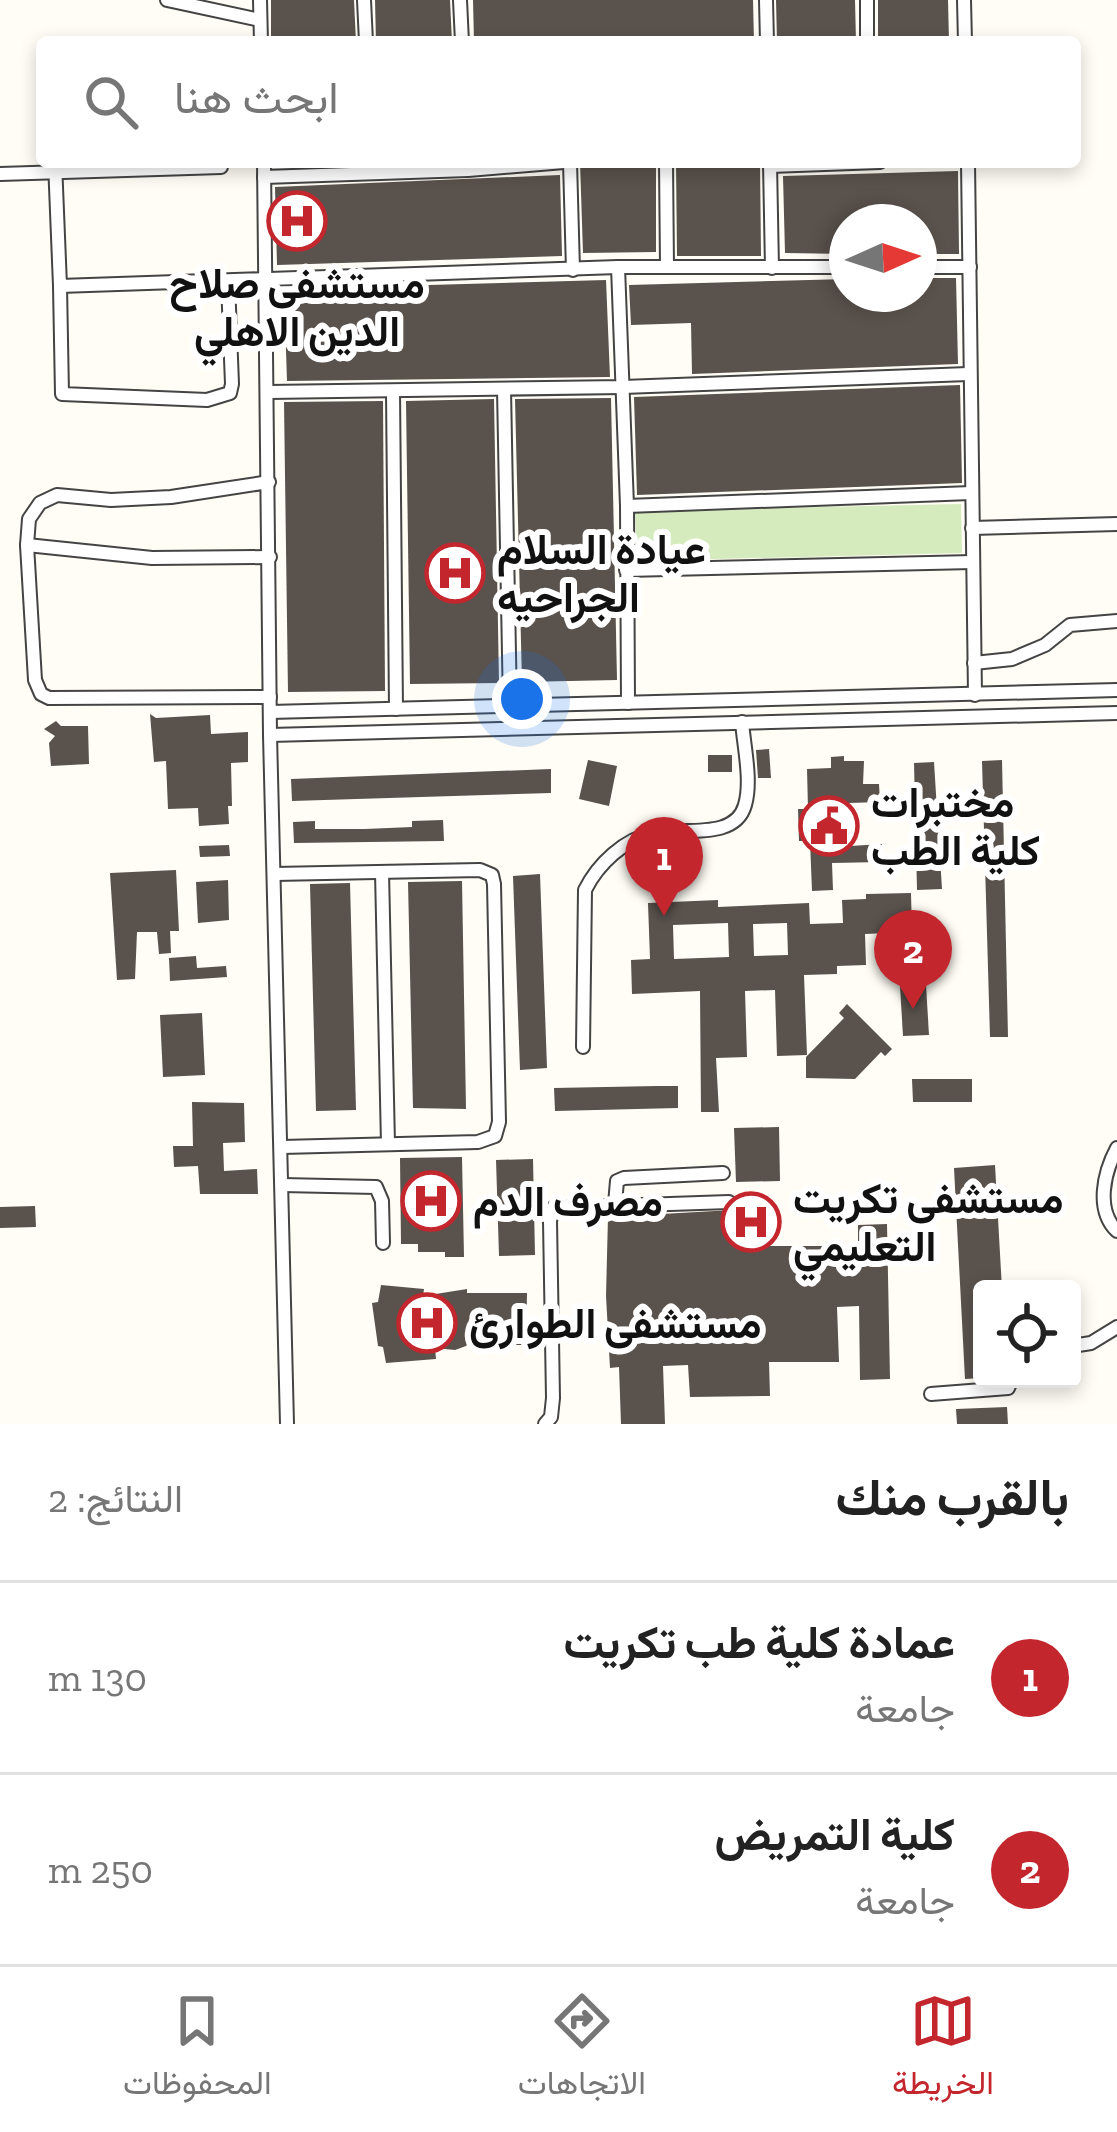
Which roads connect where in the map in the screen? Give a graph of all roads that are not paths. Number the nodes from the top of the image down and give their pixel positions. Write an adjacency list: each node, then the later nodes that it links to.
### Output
1 (167, 0): 8 (street)
2 (260, 0): 8 (street)
3 (364, 0): 10 (street)
4 (460, 0): 11 (street)
5 (766, 0): 12 (street)
6 (867, 0): 13 (street)
7 (964, 0): 14 (street)
8 (260, 20): 9 (street)
9 (261, 36)
10 (366, 36)
11 (462, 36)
12 (767, 36)
13 (867, 36)
14 (965, 36)
15 (55, 168): 22 (street); 32 (street)
16 (370, 168): 21 (street)
17 (567, 168): 29 (street)
18 (666, 168): 24 (street)
19 (770, 168): 26 (street)
20 (968, 168): 25 (street)
21 (264, 170): 30 (street)
22 (0, 174)
23 (618, 267): 24 (street); 29 (street); 34 (street)
24 (667, 267): 26 (street)
25 (970, 267): 28 (street); 33 (street)
26 (772, 268): 27 (street)
27 (829, 268)
28 (937, 268)
29 (573, 270): 30 (street)
30 (266, 277): 31 (street); 37 (street)
31 (228, 282): 32 (street); 32 (street)
32 (60, 286)
33 (968, 374): 34 (street); 39 (street)
34 (622, 387): 35 (street); 40 (street)
35 (505, 389): 36 (street); 54 (street)
36 (393, 391): 37 (street); 55 (street)
37 (269, 392): 38 (street)
38 (269, 482): 43 (street); 44 (street)
39 (971, 493): 40 (street); 42 (street)
40 (627, 506): 46 (street)
41 (1117, 524): 42 (street)
42 (972, 528): 45 (street)
43 (27, 544): 44 (street); 53 (street)
44 (270, 557): 53 (street)
45 (973, 562): 46 (street); 48 (street)
46 (626, 570): 52 (street)
47 (1117, 621): 48 (street)
48 (974, 663): 50 (street)
49 (1117, 690): 50 (street)
50 (974, 695): 51 (street)
51 (805, 699): 52 (street); 57 (street)
52 (628, 703): 54 (street)
53 (270, 705): 55 (street); 59 (street)
54 (509, 706): 55 (street)
55 (396, 709)
56 (1117, 713): 57 (street)
57 (805, 720): 58 (street)
58 (742, 722): 59 (street); 62 (street)
59 (270, 735): 61 (street)
60 (382, 872): 61 (street); 63 (street); 63 (street)
61 (274, 874): 64 (street)
62 (583, 1047)
63 (388, 1144): 64 (street)
64 (281, 1147): 67 (street)
65 (1117, 1148): 70 (street)
66 (723, 1173): 69 (street)
67 (282, 1185): 71 (street); 77 (street)
68 (729, 1202): 69 (street)
69 (616, 1204): 76 (street)
70 (1117, 1231)
71 (383, 1243)
72 (1117, 1328): 73 (street)
73 (1081, 1345)
74 (1008, 1388): 75 (street)
75 (931, 1394)
76 (548, 1420): 78 (street)
77 (287, 1424)
78 (565, 1424)

